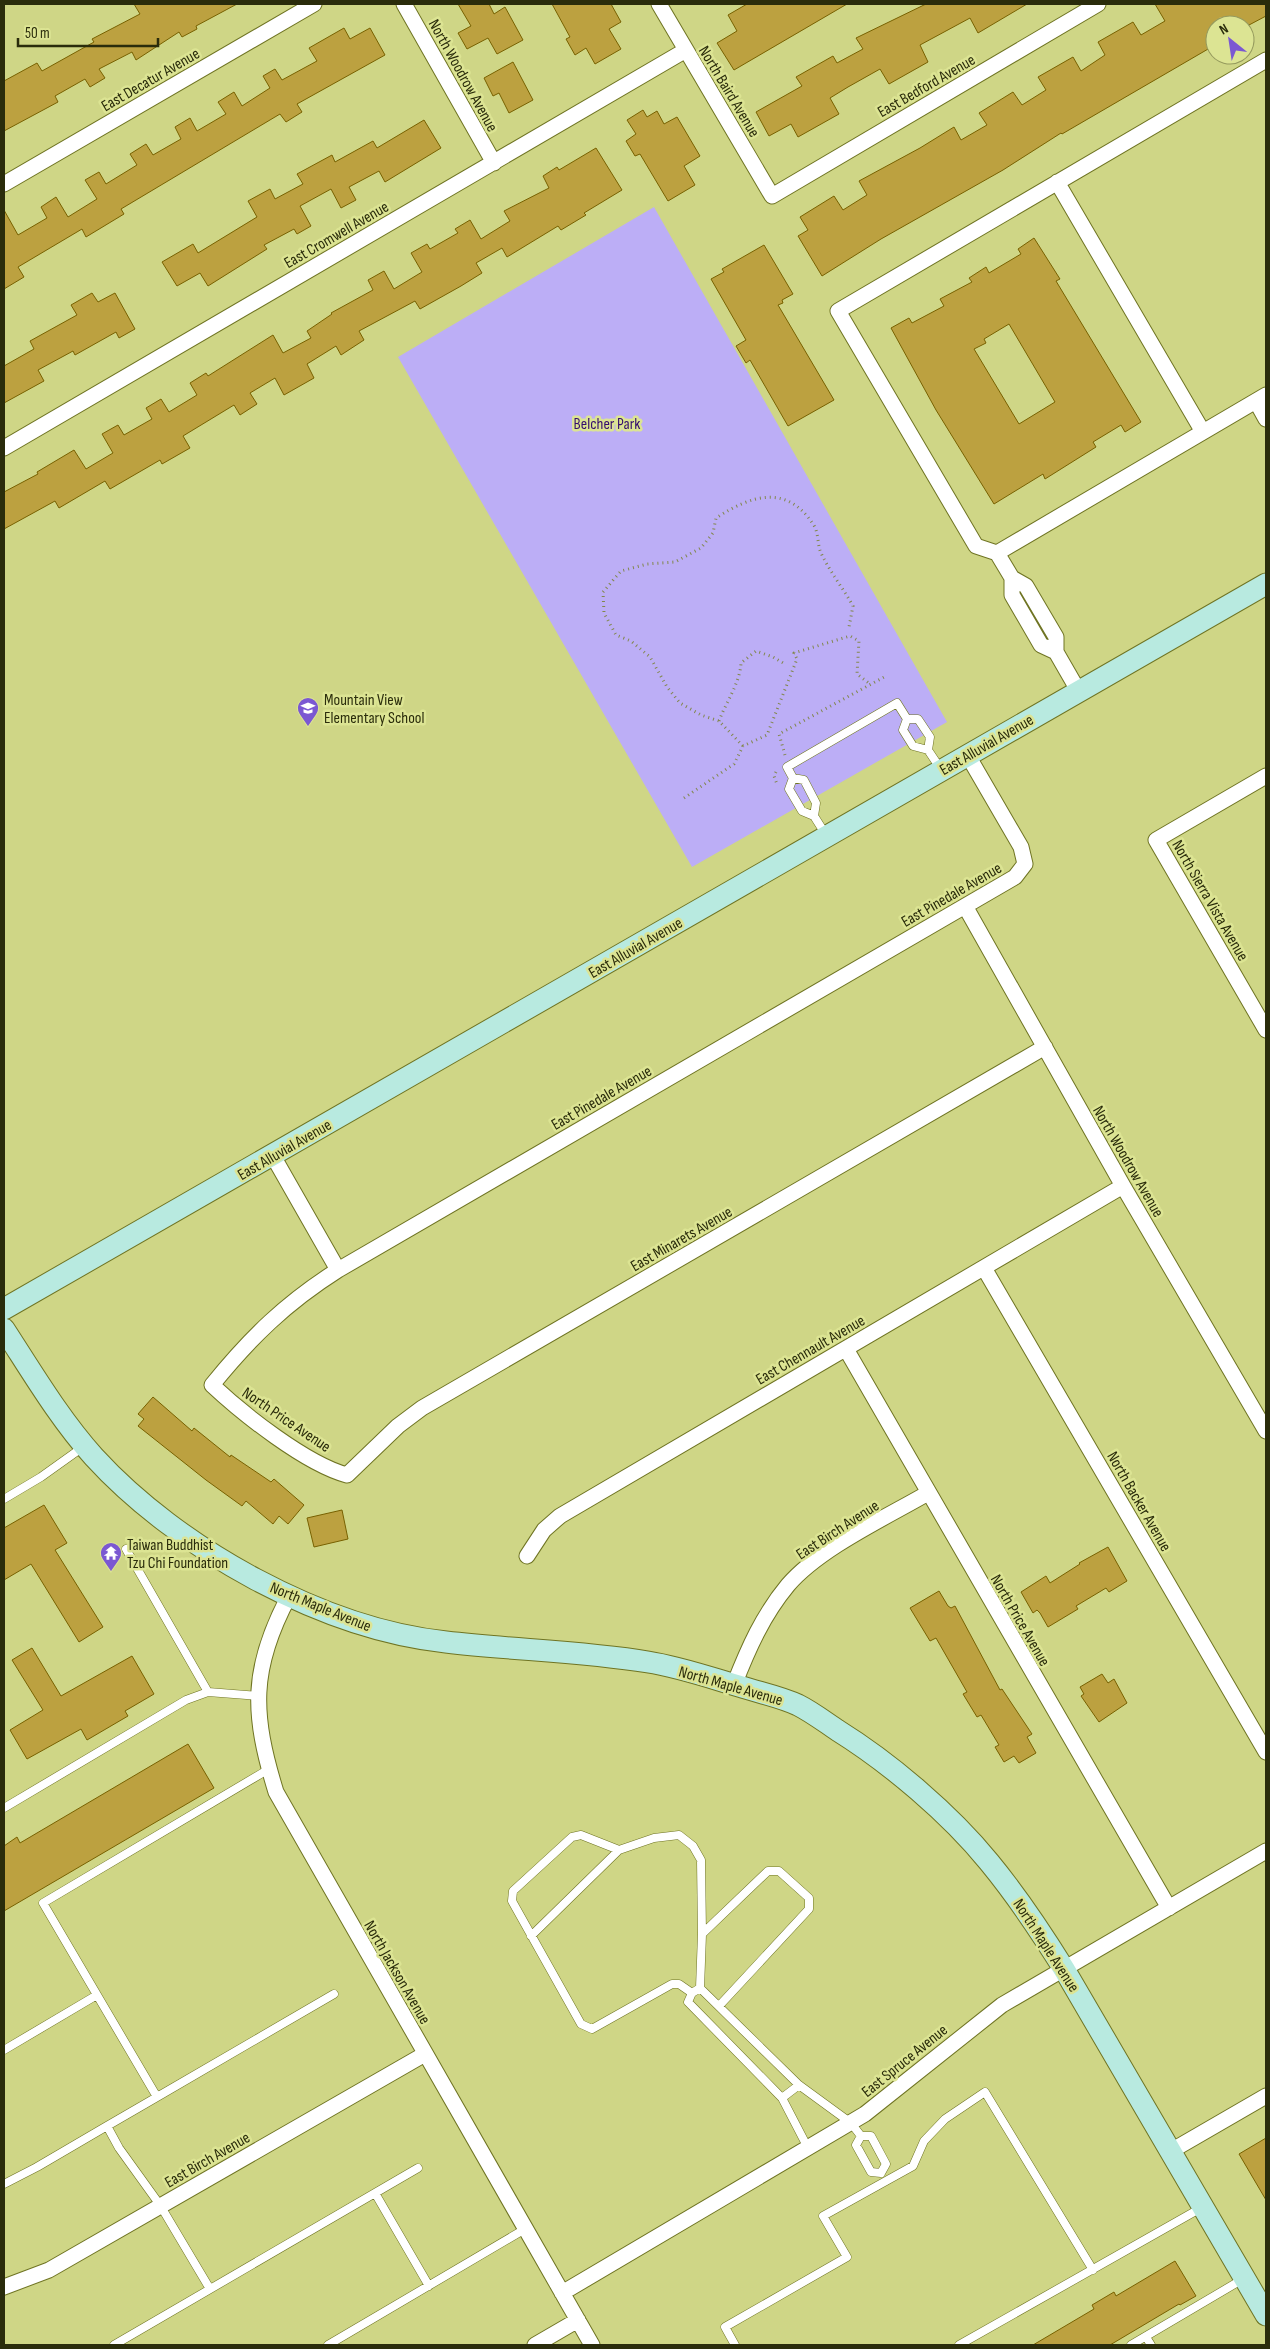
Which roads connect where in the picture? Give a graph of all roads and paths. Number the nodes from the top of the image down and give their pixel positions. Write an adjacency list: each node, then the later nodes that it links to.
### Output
1 (314, 4): 9 (street, East Decatur Avenue)
2 (404, 4): 7 (street, North Woodrow Avenue)
3 (1098, 4): 10 (street, East Bedford Avenue)
4 (664, 6): 5 (street, North Baird Avenue)
5 (686, 50): 7 (street, East Cromwell Avenue); 10 (street, North Baird Avenue)
6 (1266, 60): 8 (street)
7 (494, 163): 14 (street, East Cromwell Avenue)
8 (1057, 182): 13 (street); 15 (street)
9 (4, 184)
10 (772, 196)
11 (1261, 398): 12 (street); 13 (street)
12 (1266, 419)
13 (1203, 432): 15 (street)
14 (4, 448)
15 (997, 553): 21 (street)
16 (1266, 584): 21 (street, East Alluvial Avenue)
17 (849, 628): 23 (path)
18 (785, 664): 23 (path)
19 (886, 676): 20 (path)
20 (870, 684): 24 (path); 27 (path)
21 (1079, 692): 26 (street, East Alluvial Avenue)
22 (907, 719): 25 (lane); 25 (lane); 31 (lane)
23 (719, 721): 24 (path)
24 (743, 746): 33 (path)
25 (928, 750): 29 (lane)
26 (967, 754): 29 (street, East Alluvial Avenue); 36 (street, East Pinedale Avenue)
27 (781, 763)
28 (777, 769): 32 (path)
29 (941, 770): 35 (street, East Alluvial Avenue)
30 (1266, 776): 37 (street, North Sierra Vista Avenue)
31 (793, 778): 34 (lane); 34 (lane)
32 (780, 791)
33 (684, 798)
34 (814, 816): 35 (lane)
35 (827, 835): 39 (street, East Alluvial Avenue)
36 (964, 906): 38 (street, North Woodrow Avenue); 42 (street, East Pinedale Avenue)
37 (1266, 1030)
38 (1045, 1047): 40 (street, North Woodrow Avenue); 49 (street, East Minarets Avenue)
39 (273, 1156): 42 (street); 43 (street, East Alluvial Avenue)
40 (1123, 1186): 41 (street, East Chennault Avenue); 47 (street, North Woodrow Avenue)
41 (984, 1268): 45 (street, East Chennault Avenue); 58 (street, North Backer Avenue)
42 (338, 1270): 46 (street, East Pinedale Avenue)
43 (4, 1310)
44 (4, 1329): 48 (street, North Maple Avenue)
45 (846, 1348): 50 (street, North Price Avenue); 53 (street, East Chennault Avenue)
46 (212, 1384): 49 (street, North Price Avenue)
47 (1266, 1431)
48 (84, 1445): 51 (lane); 54 (street, North Maple Avenue)
49 (347, 1475)
50 (928, 1493): 55 (street, East Birch Avenue); 63 (street, North Price Avenue)
51 (4, 1499)
52 (126, 1549): 56 (lane)
53 (527, 1556)
54 (289, 1596): 55 (street, North Maple Avenue); 57 (street, North Jackson Avenue)
55 (734, 1685): 66 (street, North Maple Avenue)
56 (208, 1692): 57 (lane); 60 (lane)
57 (258, 1696): 59 (street, North Jackson Avenue)
58 (1266, 1752)
59 (269, 1769): 70 (lane); 73 (street, North Jackson Avenue)
60 (4, 1808)
61 (619, 1850): 64 (lane); 65 (lane); 65 (lane)
62 (1266, 1851): 63 (street, East Spruce Avenue)
63 (1168, 1908): 66 (street, East Spruce Avenue)
64 (702, 1934): 67 (lane); 71 (lane)
65 (531, 1936): 68 (lane)
66 (1064, 1969): 78 (street, East Spruce Avenue); 82 (street, North Maple Avenue)
67 (700, 1988): 68 (lane); 71 (lane)
68 (692, 1993): 77 (lane)
69 (334, 1994): 76 (lane)
70 (97, 1996): 72 (lane); 76 (lane)
71 (720, 2006): 74 (lane)
72 (4, 2050)
73 (425, 2054): 88 (street, East Birch Avenue); 90 (street, North Jackson Avenue)
74 (799, 2085): 77 (lane); 78 (lane)
75 (1266, 2096): 82 (street)
76 (156, 2097): 79 (lane)
77 (782, 2098): 81 (lane)
78 (850, 2123): 80 (lane); 81 (street, East Spruce Avenue)
79 (107, 2126): 86 (lane); 88 (lane)
80 (861, 2136): 84 (lane); 84 (lane)
81 (808, 2148): 96 (street, East Spruce Avenue)
82 (1171, 2151): 89 (street, North Maple Avenue)
83 (418, 2168): 87 (lane)
84 (881, 2173): 85 (lane)
85 (886, 2182): 91 (lane); 104 (lane)
86 (4, 2184)
87 (375, 2193): 93 (lane); 95 (lane)
88 (160, 2206): 94 (street, East Birch Avenue); 95 (lane)
89 (1203, 2207): 91 (lane); 92 (street, North Maple Avenue)
90 (525, 2229): 93 (lane); 96 (street, North Jackson Avenue)
91 (1093, 2270): 105 (lane)
92 (1244, 2278): 97 (street, North Maple Avenue); 99 (lane)
93 (429, 2286): 101 (lane)
94 (4, 2288)
95 (210, 2289): 100 (lane)
96 (562, 2293): 98 (street, North Jackson Avenue)
97 (1266, 2315)
98 (578, 2320): 102 (street); 103 (street, North Jackson Avenue)
99 (1146, 2337): 106 (lane); 107 (lane)
100 (114, 2345)
101 (328, 2345)
102 (535, 2345)
103 (592, 2345)
104 (735, 2345)
105 (959, 2345)
106 (1131, 2345)
107 (1151, 2345)

